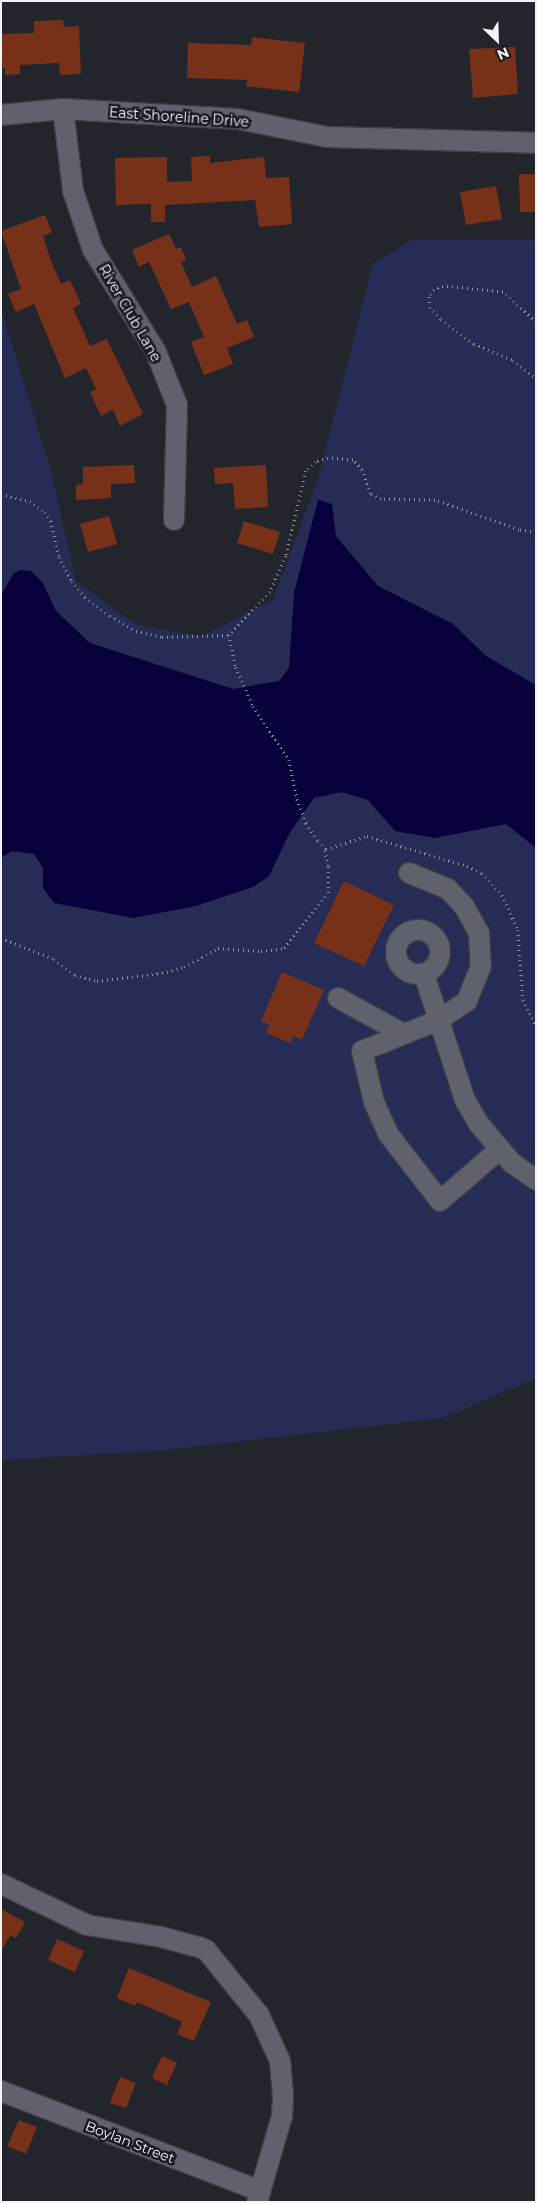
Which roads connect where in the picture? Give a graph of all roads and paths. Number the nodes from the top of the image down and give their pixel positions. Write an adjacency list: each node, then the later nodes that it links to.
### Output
1 (62, 109): 2 (street, East Shoreline Drive); 3 (street, East Shoreline Drive); 7 (street, River Club Lane)
2 (1, 115)
3 (536, 143)
4 (536, 322): 5 (path)
5 (536, 378)
6 (1, 494): 9 (path)
7 (174, 520)
8 (536, 532): 9 (path)
9 (229, 635): 10 (path)
10 (324, 847): 12 (path); 16 (path)
11 (409, 873): 15 (street)
12 (1, 938)
13 (424, 974): 15 (street)
14 (338, 998): 17 (street)
15 (439, 1020): 17 (street); 18 (street)
16 (536, 1025)
17 (402, 1033): 18 (street)
18 (500, 1149): 19 (street)
19 (536, 1180)
20 (1, 1884): 22 (street)
21 (1, 2091): 22 (street, Boylan Street)
22 (258, 2197)

